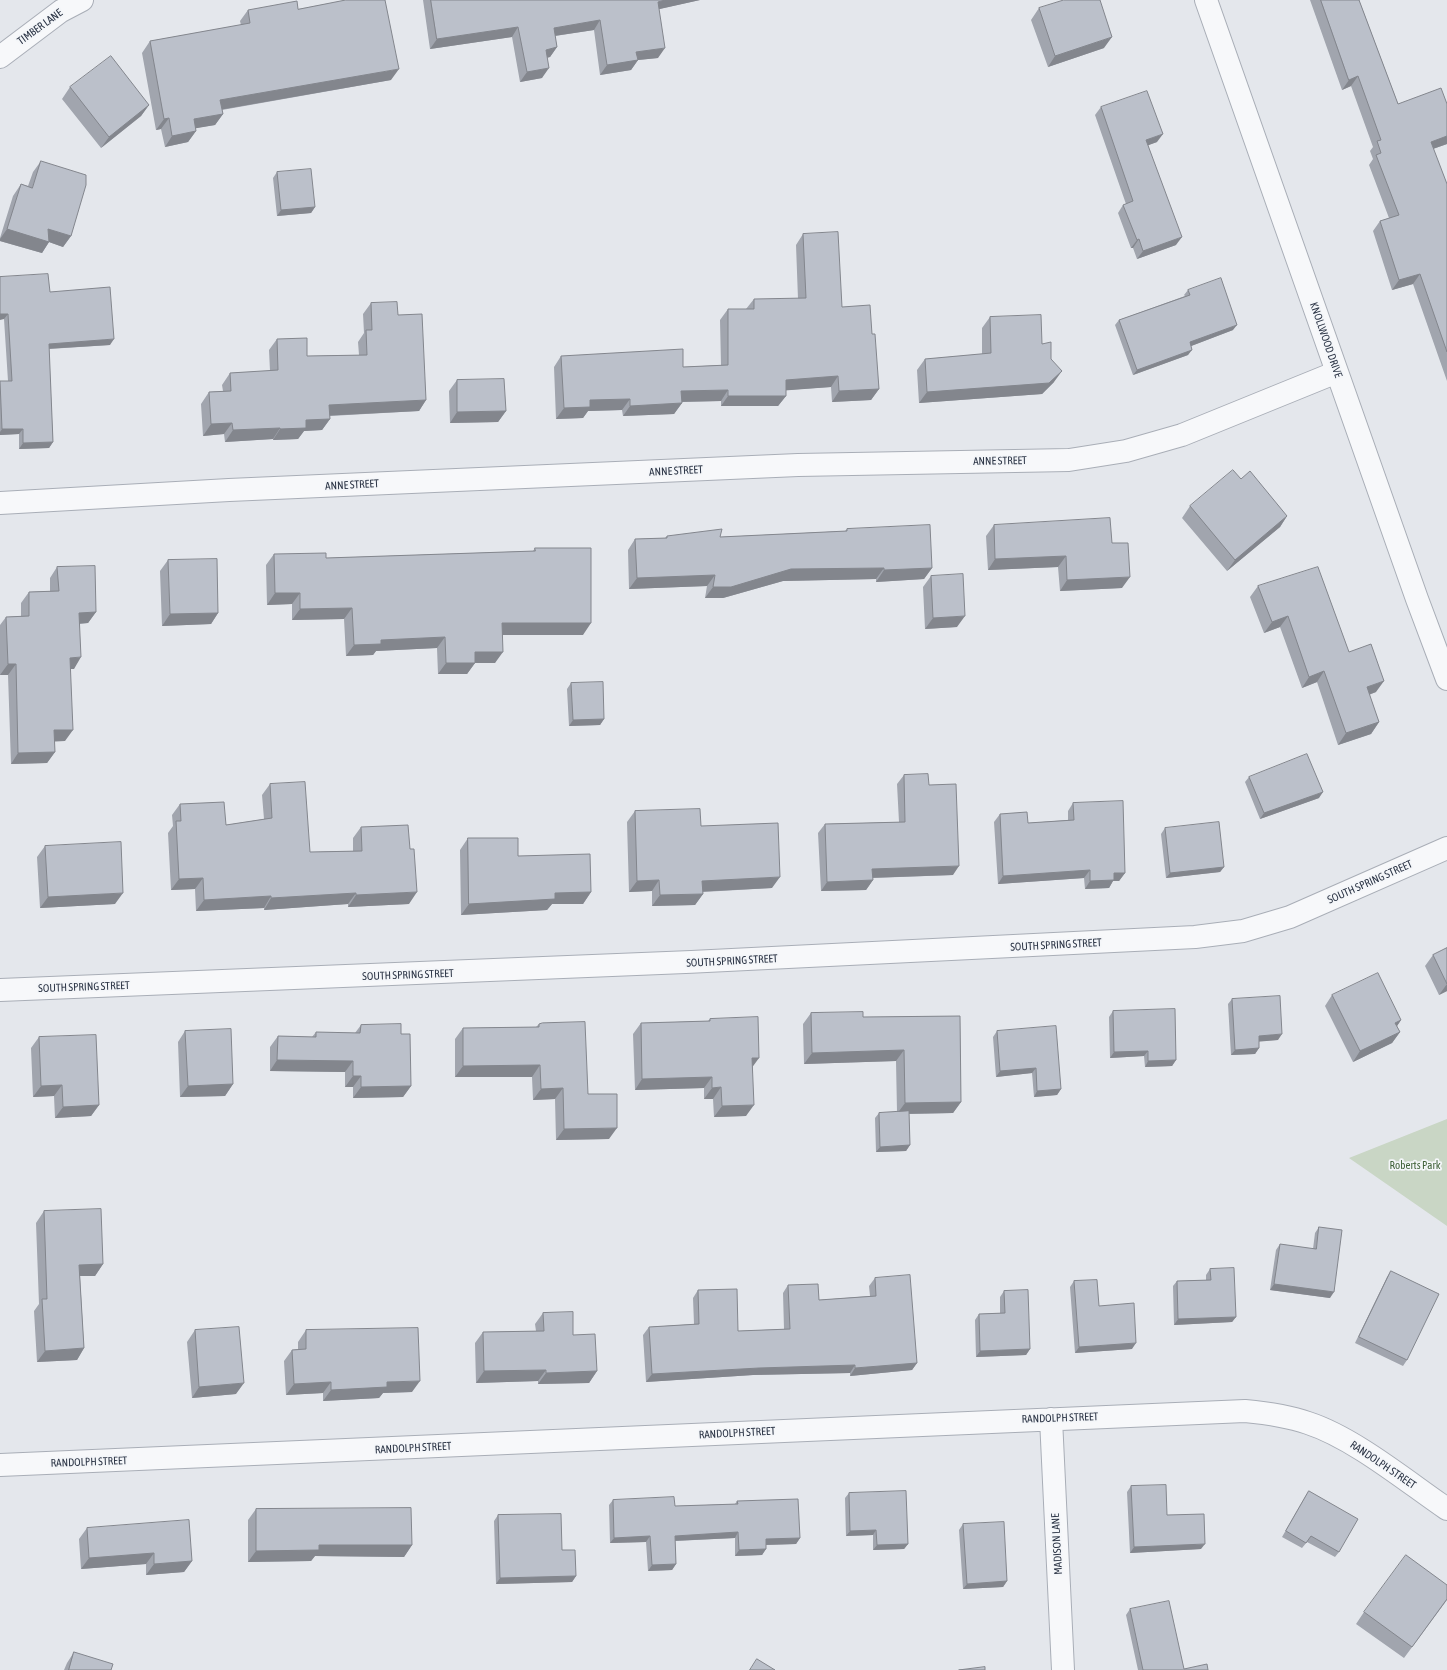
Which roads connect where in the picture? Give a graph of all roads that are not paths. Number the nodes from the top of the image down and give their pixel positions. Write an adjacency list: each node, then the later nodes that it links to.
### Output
1 (82, 0): 3 (street, TIMBER LANE)
2 (1206, 0): 4 (street, KNOLLWOOD DRIVE)
3 (0, 57)
4 (1337, 372): 5 (street, ANNE STREET); 6 (street, KNOLLWOOD DRIVE)
5 (0, 503)
6 (1447, 679)
7 (1447, 848): 8 (street, SOUTH SPRING STREET)
8 (0, 990)
9 (1051, 1419): 10 (street, RANDOLPH STREET); 11 (street, RANDOLPH STREET); 12 (street, MADISON LANE)
10 (0, 1465)
11 (1447, 1509)
12 (1063, 1670)

